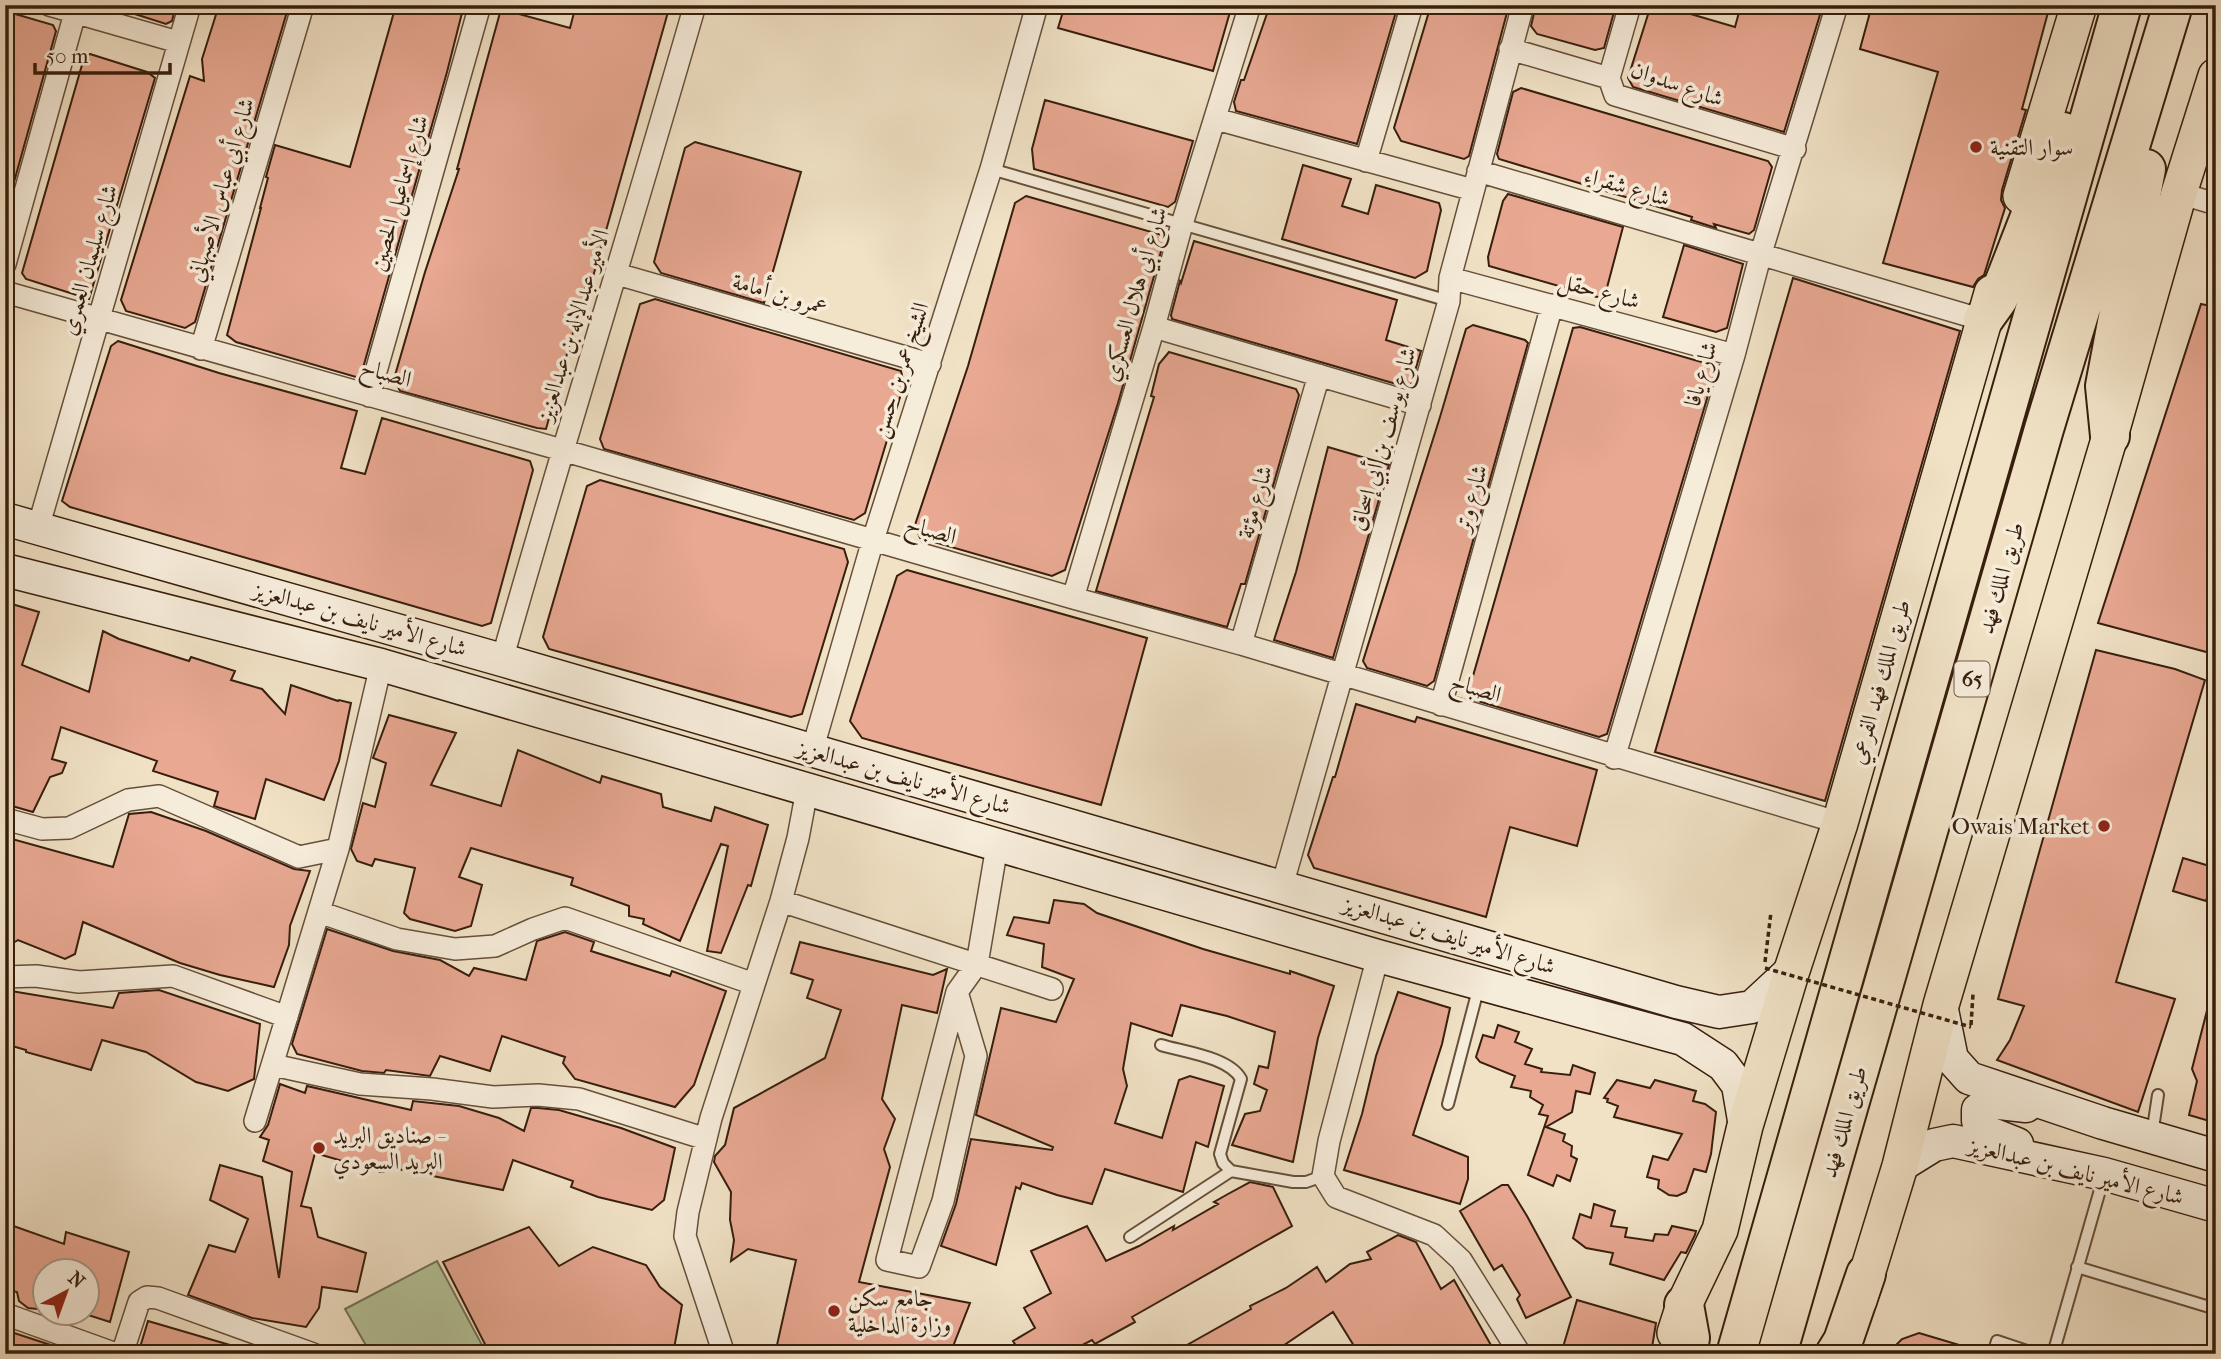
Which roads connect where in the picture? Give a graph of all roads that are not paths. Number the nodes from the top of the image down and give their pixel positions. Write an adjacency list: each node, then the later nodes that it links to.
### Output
1 (49, 5): 14 (street)
2 (190, 5): 16 (street, شارع سليمان العمري)
3 (303, 5): 38 (street, شارع أبي عباس الأصبهاني)
4 (480, 5): 42 (street, شارع إسماعيل الحصين)
5 (695, 5): 30 (street, الأمير عبدالإله بن عبدالعزيز)
6 (1037, 5): 23 (street, الشيخ عمر بن حسن)
7 (1250, 5): 20 (street, شارع أبي هلال العسكري)
8 (1412, 5): 22 (street)
9 (1523, 5): 17 (street, شارع يوسف بن أبي إسحاق)
10 (1630, 5): 19 (street)
11 (1837, 5): 21 (street, شارع يافا)
12 (2079, 5): 36 (main road, طريق الملك فهد الفرعي)
13 (2121, 5): 36 (highway); 106 (highway, طريق الملك فهد / 65)
14 (75, 13): 16 (street); 29 (street)
15 (2169, 17): 44 (highway); 107 (highway, طريق الملك فهد / 65)
16 (178, 42): 35 (street, شارع سليمان العمري)
17 (1510, 49): 19 (street, شارع سدوان); 24 (street, شارع يوسف بن أبي إسحاق)
18 (2216, 76): 25 (main road)
19 (1609, 78): 21 (street, شارع سدوان)
20 (1216, 119): 22 (street, شارع شقراء); 27 (street, شارع أبي هلال العسكري)
21 (1795, 149): 28 (street, شارع يافا)
22 (1366, 161): 24 (street, شارع شقراء)
23 (991, 169): 27 (lane); 40 (street, الشيخ عمر بن حسن)
24 (1475, 181): 28 (street, شارع شقراء); 31 (street, شارع يوسف بن أبي إسحاق)
25 (2179, 193): 26 (street); 44 (main road)
26 (2216, 204)
27 (1182, 224): 33 (lane); 37 (street, شارع أبي هلال العسكري)
28 (1761, 253): 36 (street, شارع شقراء); 39 (street, شارع يافا)
29 (5, 264)
30 (617, 274): 40 (street, عمرو بن أمامة); 45 (street, الأمير عبدالإله بن عبدالعزيز)
31 (1450, 278): 33 (street, شارع يوسف بن أبي إسحاق); 34 (street, شارع حقل)
32 (5, 292): 35 (street, الصباح)
33 (1449, 301): 43 (street, شارع يوسف بن أبي إسحاق)
34 (1552, 305): 39 (street, شارع حقل); 55 (street, شارع وتر)
35 (99, 319): 38 (street, الصباح); 47 (street, شارع سليمان العمري)
36 (1983, 320): 60 (main road, طريق الملك فهد الفرعي)
37 (1154, 327): 41 (street); 50 (street, شارع أبي هلال العسكري)
38 (201, 349): 42 (street, الصباح)
39 (1734, 355): 57 (street, شارع يافا)
40 (930, 364): 48 (street, الشيخ عمر بن حسن)
41 (1319, 375): 43 (street); 51 (street, شارع مؤتة)
42 (369, 396): 45 (street, الصباح)
43 (1420, 405): 54 (street, شارع يوسف بن أبي إسحاق)
44 (2110, 436): 75 (main road)
45 (562, 450): 48 (street, الصباح); 52 (street, الأمير عبدالإله بن عبدالعزيز)
46 (5, 519): 47 (street, شارع الأمير نايف بن عبدالعزيز)
47 (38, 528): 52 (street, شارع الأمير نايف بن عبدالعزيز)
48 (873, 540): 50 (street, الصباح); 56 (street, الشيخ عمر بن حسن)
49 (5, 570): 53 (street, شارع الأمير نايف بن عبدالعزيز)
50 (1073, 598): 51 (street, الصباح)
51 (1241, 645): 54 (street, الصباح)
52 (502, 660): 56 (street, شارع الأمير نايف بن عبدالعزيز)
53 (381, 665): 58 (street, شارع الأمير نايف بن عبدالعزيز); 62 (street)
54 (1343, 675): 55 (street, الصباح); 63 (street, شارع يوسف بن أبي إسحاق)
55 (1441, 705): 57 (street, الصباح)
56 (812, 751): 63 (street, شارع الأمير نايف بن عبدالعزيز)
57 (1615, 758): 60 (street, الصباح)
58 (807, 790): 61 (street, شارع الأمير نايف بن عبدالعزيز); 64 (street)
59 (5, 819): 62 (street)
60 (1840, 824): 68 (main road, طريق الملك فهد الفرعي)
61 (997, 846): 66 (street, شارع الأمير نايف بن عبدالعزيز); 67 (street)
62 (338, 849): 65 (street)
63 (1282, 886): 74 (street, شارع الأمير نايف بن عبدالعزيز)
64 (781, 901): 67 (street); 71 (street)
65 (319, 912): 71 (street); 76 (street)
66 (1378, 956): 70 (street, شارع الأمير نايف بن عبدالعزيز); 91 (street)
67 (977, 964): 72 (street); 73 (street)
68 (1778, 969): 74 (street, شارع الأمير نايف بن عبدالعزيز); 84 (main road, طريق الملك فهد الفرعي)
69 (5, 977): 76 (street)
70 (1480, 983): 77 (street, شارع الأمير نايف بن عبدالعزيز); 81 (lane)
71 (754, 984): 86 (street)
72 (1052, 989)
73 (957, 992): 73 (street)
74 (1676, 1002): 77 (street)
75 (1941, 1005): 83 (street); 88 (main road)
76 (287, 1017): 79 (street)
77 (1684, 1038): 84 (street, شارع الأمير نايف بن عبدالعزيز)
78 (1161, 1045): 89 (lane)
79 (272, 1065): 82 (street); 86 (street)
80 (2158, 1095): 85 (lane)
81 (1448, 1104)
82 (255, 1122)
83 (2103, 1123): 85 (street); 90 (street)
84 (1745, 1126): 96 (main road, طريق الملك فهد الفرعي)
85 (2152, 1138): 87 (street)
86 (706, 1139): 102 (street)
87 (2216, 1156)
88 (1900, 1166): 90 (street, شارع الأمير نايف بن عبدالعزيز); 95 (main road)
89 (1231, 1171): 91 (lane); 93 (lane)
90 (2104, 1174): 92 (street, شارع الأمير نايف بن عبدالعزيز); 94 (lane)
91 (1324, 1176): 103 (street)
92 (2216, 1206)
93 (1130, 1237)
94 (2077, 1267): 97 (lane); 112 (lane)
95 (1866, 1275): 108 (highway); 109 (main road)
96 (1684, 1305): 104 (main road, طريق الملك فهد الفرعي); 105 (highway)
97 (2216, 1309)
98 (5, 1314): 99 (street)
99 (116, 1354)
100 (122, 1354): 101 (street)
101 (313, 1354)
102 (724, 1354)
103 (1520, 1354)
104 (1670, 1354)
105 (1687, 1354)
106 (1736, 1354)
107 (1777, 1354)
108 (1835, 1354)
109 (1843, 1354)
110 (1993, 1354): 111 (lane)
111 (2036, 1354)
112 (2053, 1354)

